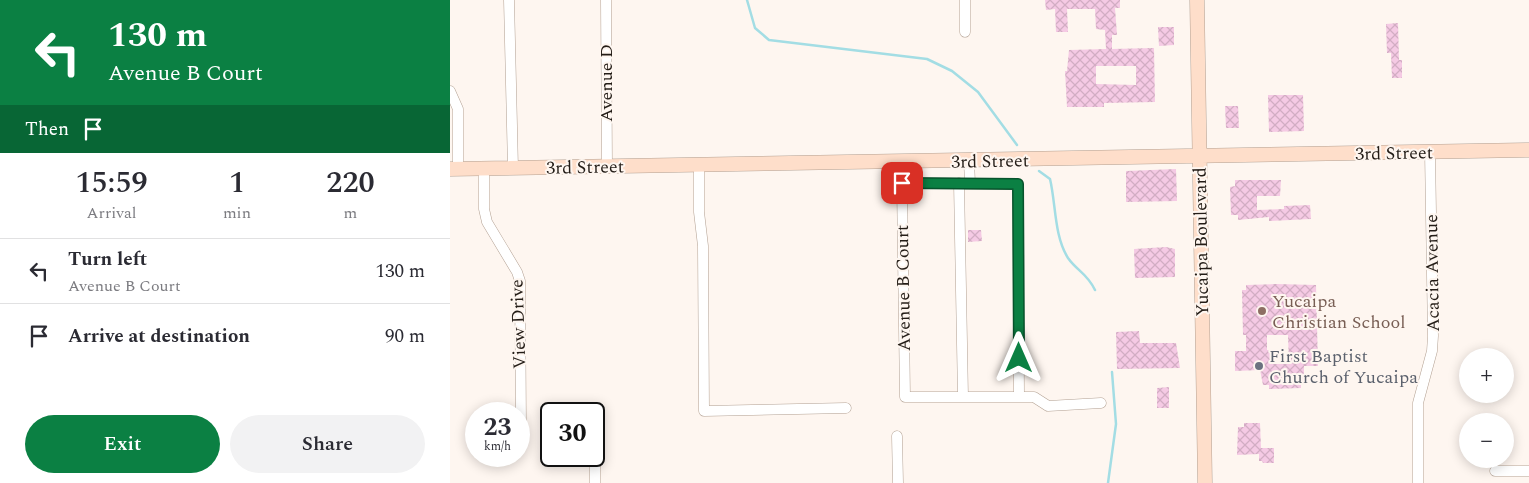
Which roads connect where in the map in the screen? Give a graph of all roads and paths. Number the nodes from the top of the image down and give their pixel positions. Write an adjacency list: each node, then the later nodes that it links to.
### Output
1 (509, 0): 14 (street)
2 (606, 0): 12 (street, Avenue D)
3 (965, 0): 5 (street)
4 (1197, 0): 9 (street, Yucaipa Boulevard)
5 (966, 32)
6 (450, 91): 15 (street)
7 (1529, 150): 8 (street, 3rd Street)
8 (1430, 152): 9 (street, 3rd Street); 30 (street, Acacia Avenue)
9 (1200, 156): 10 (street, 3rd Street); 29 (street, Yucaipa Boulevard)
10 (970, 161): 11 (street, 3rd Street); 17 (street)
11 (699, 165): 12 (street, 3rd Street); 22 (street)
12 (606, 167): 14 (street, 3rd Street)
13 (484, 168): 14 (street, 3rd Street); 15 (street, 3rd Street); 20 (street, View Drive)
14 (513, 168)
15 (454, 169)
16 (959, 183): 17 (street, Avenue B Court); 19 (street); 19 (street, Avenue B Court)
17 (970, 183): 18 (street, Avenue B Court)
18 (1019, 396): 19 (street, Avenue B Court); 21 (street, Avenue B Court)
19 (963, 397)
20 (521, 402)
21 (1101, 403)
22 (846, 408)
23 (897, 436): 28 (street)
24 (595, 467): 27 (street)
25 (1529, 470): 26 (street)
26 (1495, 471)
27 (595, 483)
28 (898, 483)
29 (1205, 483)
30 (1418, 483)

